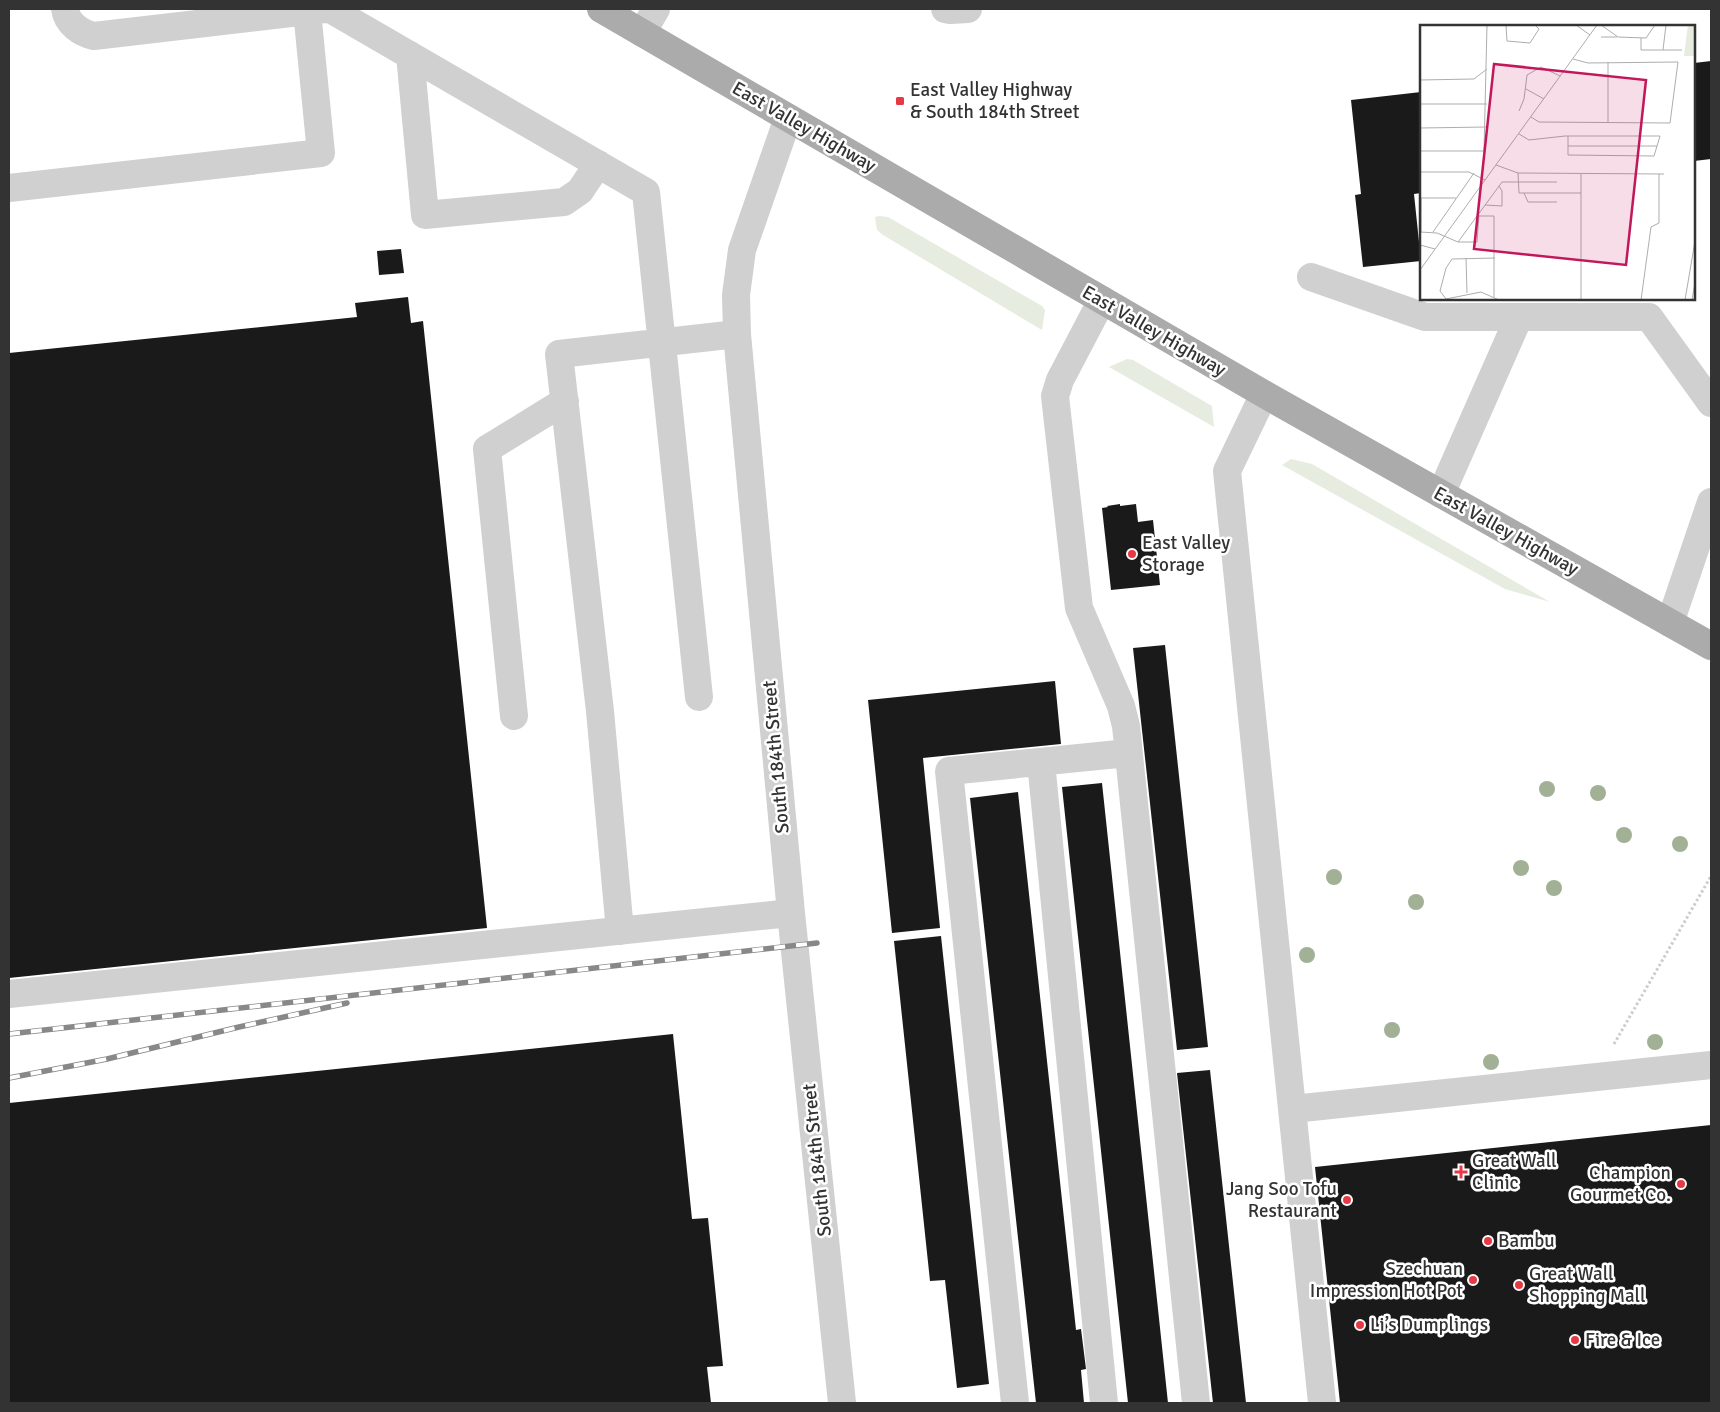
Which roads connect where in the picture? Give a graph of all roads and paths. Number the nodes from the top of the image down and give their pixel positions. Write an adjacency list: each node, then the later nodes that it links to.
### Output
1 (65, 9): 6 (street)
2 (600, 9): 7 (main road, East Valley Highway)
3 (656, 9): 7 (street)
4 (945, 9): 5 (street)
5 (968, 9)
6 (322, 10): 8 (street); 11 (street)
7 (642, 33): 9 (main road, East Valley Highway)
8 (410, 55): 10 (street); 10 (street)
9 (788, 118): 13 (main road, East Valley Highway); 15 (street, South 184th Street)
10 (598, 164): 16 (street)
11 (9, 188)
12 (1312, 277): 14 (street)
13 (1102, 300): 17 (main road, East Valley Highway); 26 (street)
14 (1519, 317): 19 (street); 20 (street)
15 (737, 334): 16 (street); 29 (street, South 184th Street)
16 (662, 343): 18 (street); 24 (street)
17 (1264, 394): 20 (main road, East Valley Highway); 34 (street)
18 (565, 401): 25 (street); 30 (street)
19 (1711, 403)
20 (1441, 494): 22 (main road, East Valley Highway)
21 (1711, 502): 22 (street)
22 (1670, 623): 23 (main road, East Valley Highway)
23 (1711, 646)
24 (699, 697)
25 (514, 716)
26 (1128, 752): 27 (street); 38 (street)
27 (1041, 762): 36 (street); 37 (street)
28 (1711, 876): 32 (path)
29 (791, 913): 30 (street); 35 (street, South 184th Street)
30 (620, 931): 31 (street)
31 (9, 994)
32 (1611, 1050)
33 (1711, 1065): 34 (street)
34 (1293, 1109): 39 (street)
35 (842, 1403)
36 (1015, 1403)
37 (1104, 1403)
38 (1196, 1403)
39 (1322, 1403)

